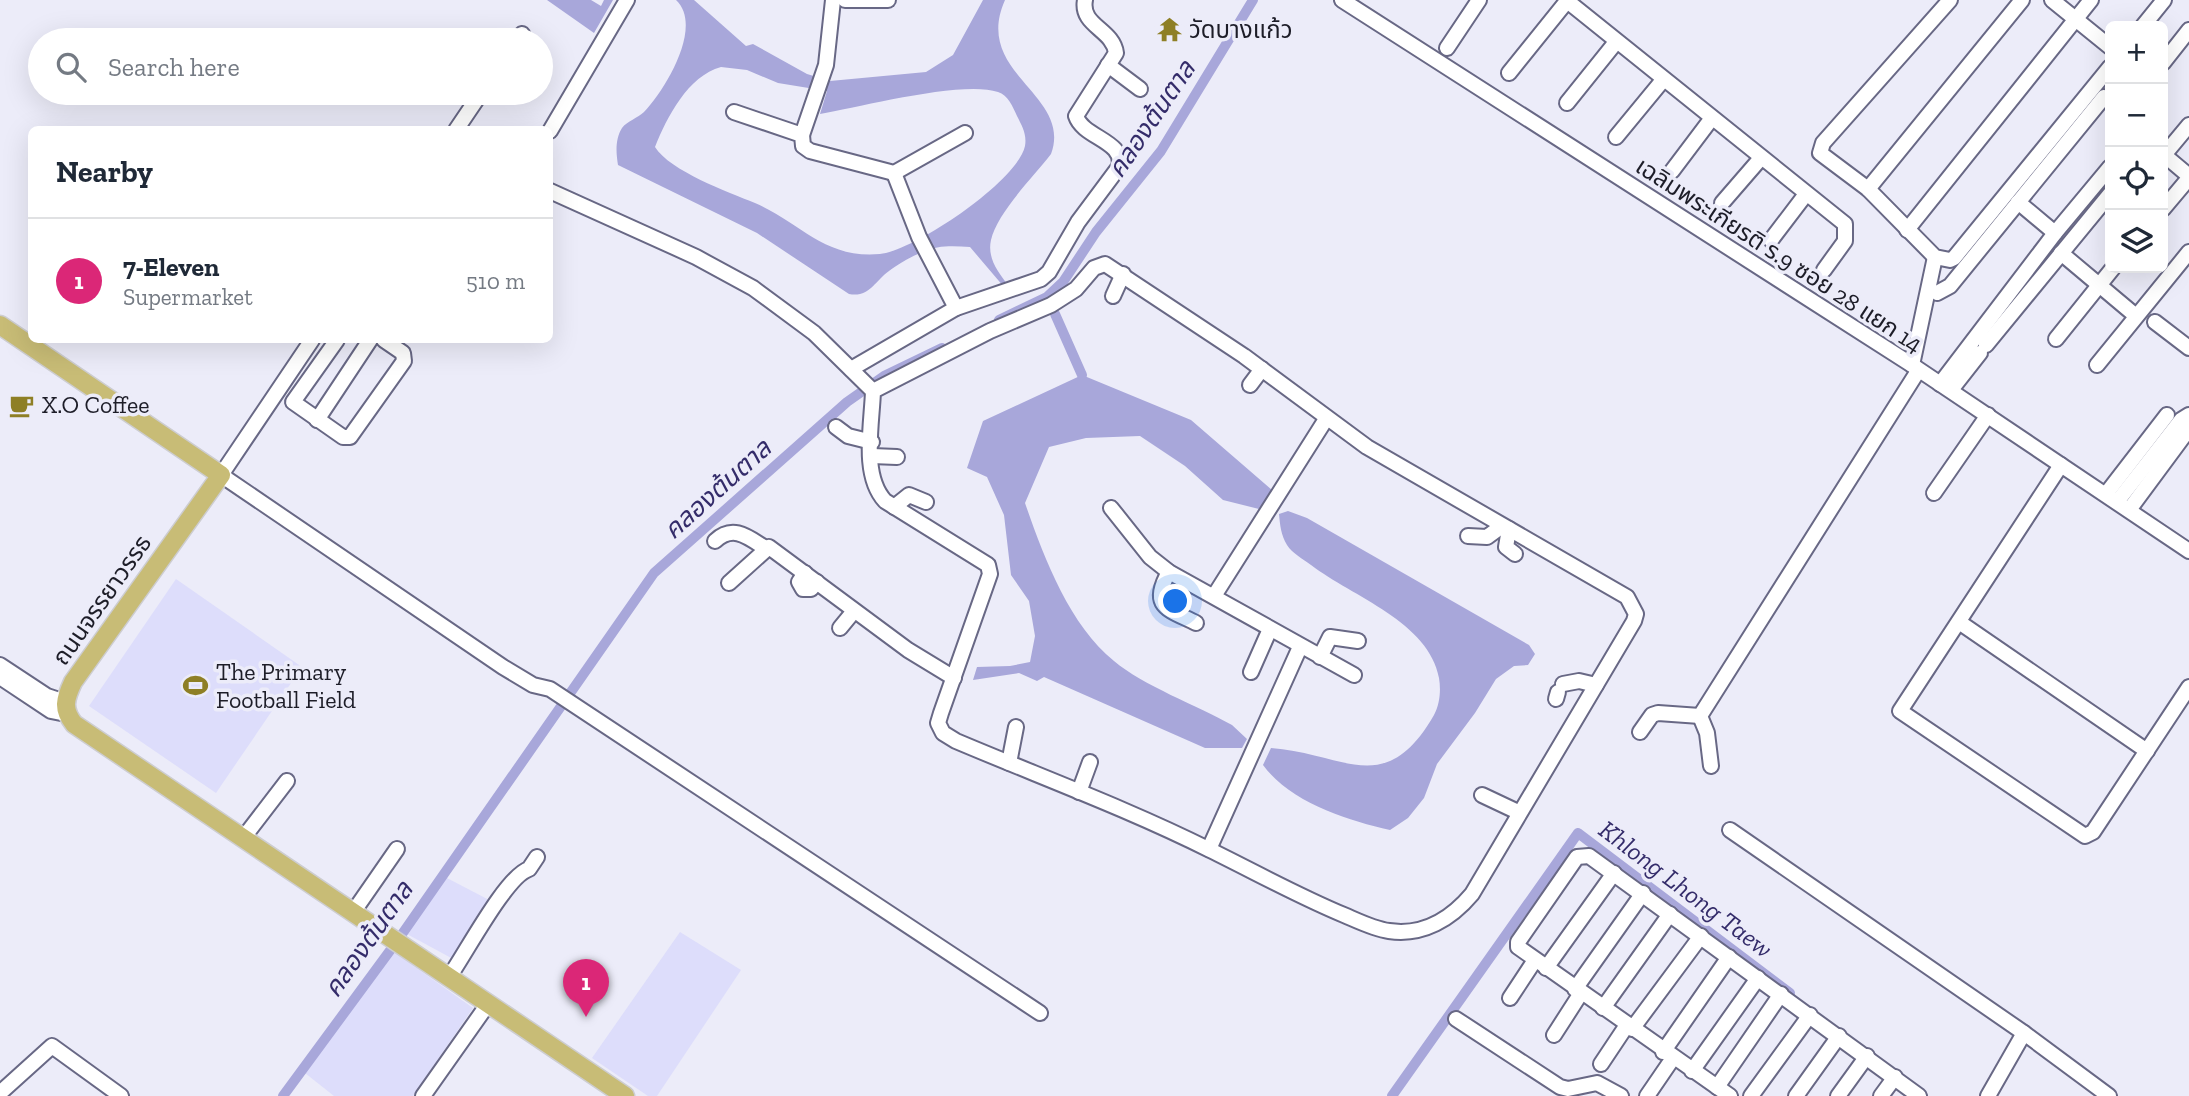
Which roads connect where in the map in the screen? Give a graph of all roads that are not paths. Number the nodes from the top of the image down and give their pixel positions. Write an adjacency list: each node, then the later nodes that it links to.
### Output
1 (627, 0): 33 (street)
2 (833, 0): 35 (street)
3 (845, 0): 4 (street)
4 (888, 0)
5 (1085, 0): 21 (street)
6 (1342, 0): 78 (street, เฉลิมพระเกียรติ ร.9 ซอย 28 แยก 14)
7 (1479, 0): 19 (street)
8 (1567, 0): 17 (street); 22 (street)
9 (1950, 0): 44 (street)
10 (2022, 0): 44 (street)
11 (2052, 0): 14 (street)
12 (2091, 0): 14 (street)
13 (2164, 0): 15 (street)
14 (2076, 19): 18 (street); 53 (street)
15 (2147, 21)
16 (2189, 30): 20 (street)
17 (1616, 42): 24 (street); 27 (street)
18 (2105, 43)
19 (1447, 48)
20 (2168, 57)
21 (1108, 65): 25 (street); 67 (street)
22 (1509, 73)
23 (2105, 73): 58 (street)
24 (1662, 80): 30 (street); 36 (street)
25 (1140, 89)
26 (2105, 98): 48 (street)
27 (1567, 103)
28 (473, 105): 32 (street)
29 (734, 112): 35 (street)
30 (1712, 118): 38 (street); 40 (street)
31 (2189, 125): 37 (street)
32 (459, 126)
33 (553, 126)
34 (965, 133): 41 (street)
35 (802, 135): 41 (street)
36 (1616, 137)
37 (2168, 149)
38 (1761, 158): 46 (street); 49 (street)
39 (2168, 158): 43 (street)
40 (1672, 171)
41 (894, 173): 67 (street)
42 (2105, 173): 51 (street)
43 (2189, 177): 50 (street)
44 (1868, 189): 53 (street)
45 (553, 192): 80 (street)
46 (1806, 194): 55 (street); 61 (street)
47 (2105, 200): 52 (street)
48 (2018, 202): 54 (street); 65 (street)
49 (1722, 203)
50 (2168, 203)
51 (2076, 208): 52 (street); 54 (street)
52 (2089, 219): 57 (street)
53 (1907, 230): 58 (street)
54 (2055, 233): 59 (street)
55 (1770, 240)
56 (2189, 252): 68 (street)
57 (2061, 253): 60 (street); 64 (street)
58 (1935, 257): 78 (street)
59 (2036, 259): 60 (street); 82 (street)
60 (2048, 269): 82 (street)
61 (1824, 270)
62 (2109, 273): 64 (street)
63 (1123, 274): 66 (street); 79 (street); 83 (street)
64 (2099, 285): 68 (street); 71 (street)
65 (1937, 293)
66 (1113, 296)
67 (956, 307): 80 (street)
68 (2136, 316): 77 (street)
69 (2155, 322): 76 (street)
70 (0, 325): 94 (main road)
71 (2056, 339)
72 (310, 343): 94 (street)
73 (335, 343): 88 (street)
74 (368, 343): 88 (street)
75 (388, 343): 88 (street)
76 (2188, 344)
77 (2097, 365)
78 (1915, 368): 82 (street, เฉลิมพระเกียรติ ร.9 ซอย 28 แยก 14); 126 (street)
79 (1262, 369): 81 (street); 87 (street)
80 (854, 372): 83 (street)
81 (1250, 385)
82 (1946, 387): 84 (street, เฉลิมพระเกียรติ ร.9 ซอย 28 แยก 14)
83 (871, 389): 91 (street)
84 (1988, 415): 93 (street, เฉลิมพระเกียรติ ร.9 ซอย 28 แยก 14); 95 (street)
85 (2167, 415): 97 (street)
86 (2189, 415): 97 (street)
87 (1326, 419): 100 (street); 108 (street)
88 (317, 420)
89 (836, 427): 91 (street)
90 (2189, 429): 97 (street)
91 (872, 449): 92 (street); 98 (street)
92 (897, 457)
93 (2061, 465): 97 (street, เฉลิมพระเกียรติ ร.9 ซอย 28 แยก 14); 110 (street)
94 (221, 475): 125 (main road, ถนนจรรยาวรรธ); 156 (street)
95 (1934, 493)
96 (926, 502): 98 (street)
97 (2117, 502): 105 (street, เฉลิมพระเกียรติ ร.9 ซอย 28 แยก 14)
98 (894, 507): 121 (street)
99 (1111, 508): 106 (street)
100 (1506, 528): 101 (street); 104 (street); 104 (street)
101 (1468, 536)
102 (715, 541): 103 (street)
103 (765, 548): 107 (street); 109 (street)
104 (1541, 548): 122 (street)
105 (2189, 551)
106 (1169, 572): 108 (street); 111 (street)
107 (729, 583)
108 (1214, 596): 113 (street)
109 (854, 611): 112 (street); 121 (street)
110 (1959, 622): 129 (street); 129 (street)
111 (1196, 624)
112 (840, 628)
113 (1270, 629): 115 (street); 118 (street)
114 (1358, 641): 116 (street)
115 (1300, 647): 116 (street); 140 (street)
116 (1320, 657): 119 (street)
117 (0, 665): 125 (street)
118 (1251, 672)
119 (1354, 675)
120 (0, 677): 125 (street)
121 (954, 678): 131 (street)
122 (1597, 685): 124 (street); 136 (street)
123 (2189, 687): 129 (street)
124 (1559, 692)
125 (65, 708): 138 (main road)
126 (1700, 716): 128 (street); 132 (street)
127 (1016, 727): 131 (street)
128 (1640, 732)
129 (2147, 751)
130 (1090, 762): 134 (street)
131 (1009, 763): 134 (street)
132 (1712, 766)
133 (287, 780): 138 (street)
134 (1079, 792): 140 (street)
135 (1482, 795): 136 (street)
136 (1518, 812): 140 (street)
137 (1730, 830): 160 (street)
138 (244, 837): 144 (main road)
139 (397, 849): 144 (street)
140 (1209, 849)
141 (537, 858): 149 (street)
142 (1614, 873): 143 (street); 148 (street); 148 (street)
143 (1643, 893): 145 (street); 151 (street)
144 (354, 911): 149 (main road)
145 (1671, 914): 146 (street); 155 (street)
146 (1701, 936): 147 (street); 159 (street)
147 (1729, 957): 150 (street); 163 (street)
148 (1541, 964): 151 (street); 153 (street)
149 (449, 977): 154 (main road)
150 (1758, 978): 152 (street); 166 (street)
151 (1578, 991): 155 (street); 161 (street)
152 (1781, 994): 157 (street); 168 (street)
153 (1510, 998)
154 (488, 1004): 171 (street); 172 (main road)
155 (1603, 1008): 159 (street)
156 (1040, 1013)
157 (1810, 1016): 162 (street); 175 (street)
158 (1456, 1019): 173 (street)
159 (1629, 1027): 163 (street); 165 (street)
160 (2024, 1033): 180 (street); 181 (street)
161 (1554, 1035)
162 (1839, 1036): 164 (street); 176 (street)
163 (1668, 1055): 166 (street); 174 (street)
164 (1867, 1056): 167 (street); 177 (street)
165 (1601, 1064)
166 (1692, 1072): 168 (street)
167 (1895, 1077): 178 (street); 179 (street)
168 (1722, 1092)
169 (0, 1093): 170 (street)
170 (121, 1096)
171 (423, 1096)
172 (625, 1096)
173 (1621, 1096)
174 (1647, 1096)
175 (1751, 1096)
176 (1796, 1096)
177 (1838, 1096)
178 (1881, 1096)
179 (1919, 1096)
180 (1988, 1096)
181 (2109, 1096)

